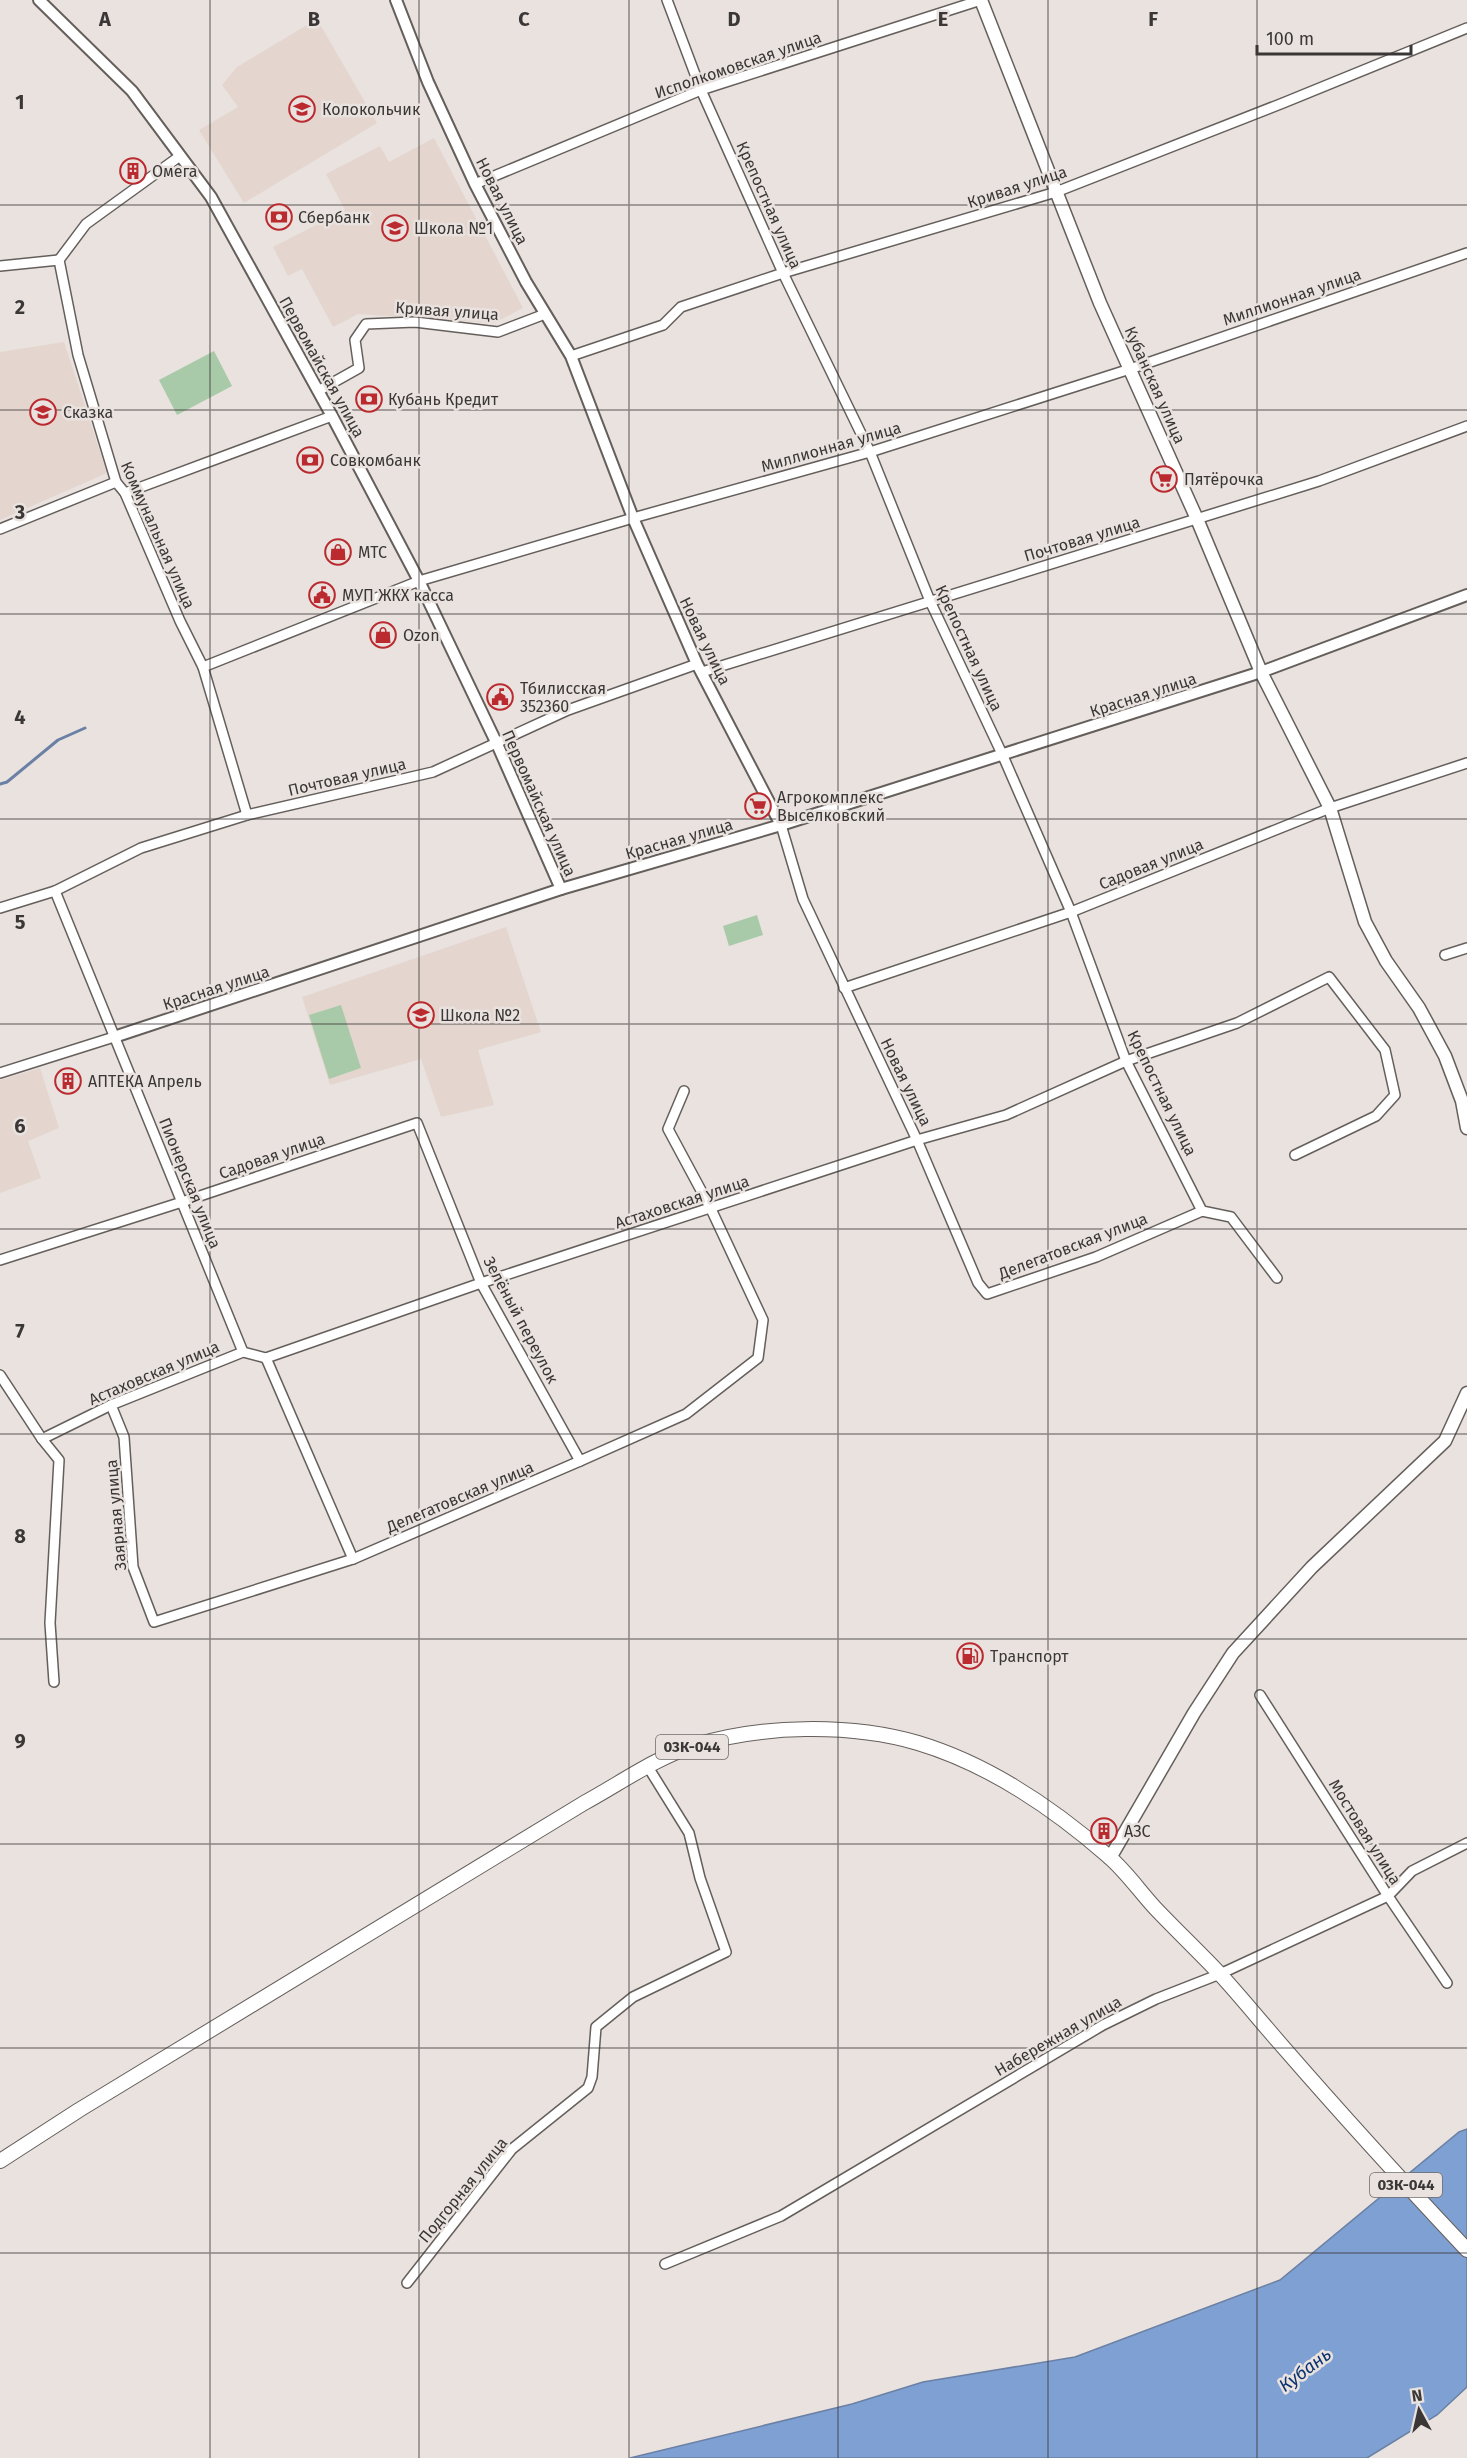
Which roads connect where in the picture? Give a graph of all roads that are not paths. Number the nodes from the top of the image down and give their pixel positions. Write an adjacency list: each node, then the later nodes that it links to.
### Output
1 (39, 0): 7 (street, Первомайская улица)
2 (396, 0): 8 (street, Новая улица)
3 (668, 0): 6 (street, Крепостная улица)
4 (981, 0): 6 (street, Исполкомовская улица); 9 (main road, Кубанская улица)
5 (1467, 28): 9 (street, Кривая улица)
6 (701, 90): 8 (street, Исполкомовская улица); 13 (street, Крепостная улица)
7 (180, 156): 11 (street); 17 (street, Первомайская улица)
8 (475, 184): 14 (street, Новая улица)
9 (1056, 192): 13 (street, Кривая улица); 16 (main road, Кубанская улица)
10 (1467, 253): 16 (street, Миллионная улица)
11 (59, 260): 12 (street); 21 (street, Коммунальная улица)
12 (0, 266)
13 (783, 273): 15 (street, Кривая улица); 20 (street, Крепостная улица)
14 (544, 314): 15 (street, Новая улица); 17 (street, Кривая улица)
15 (571, 356): 23 (street, Новая улица)
16 (1130, 369): 20 (street, Миллионная улица); 24 (main road, Кубанская улица)
17 (318, 391): 18 (street, Первомайская улица)
18 (332, 416): 22 (street); 26 (street, Первомайская улица)
19 (1467, 426): 24 (street, Почтовая улица)
20 (870, 452): 23 (street, Миллионная улица); 28 (street, Крепостная улица)
21 (116, 482): 22 (street, Коммунальная улица); 25 (street)
22 (125, 493): 29 (street, Коммунальная улица)
23 (633, 518): 26 (street, Миллионная улица); 30 (street, Новая улица)
24 (1197, 519): 28 (street, Почтовая улица); 31 (main road, Кубанская улица)
25 (0, 529)
26 (419, 582): 29 (street, Миллионная улица); 32 (street, Первомайская улица)
27 (1467, 595): 31 (street, Красная улица)
28 (930, 601): 30 (street, Почтовая улица); 33 (street, Крепостная улица)
29 (203, 667): 36 (street, Коммунальная улица)
30 (700, 668): 32 (street, Почтовая улица); 37 (street, Новая улица)
31 (1261, 672): 33 (street, Красная улица); 35 (main road, Кубанская улица)
32 (497, 744): 36 (street, Почтовая улица); 38 (street, Первомайская улица)
33 (1003, 756): 37 (street, Красная улица); 41 (street, Крепостная улица)
34 (1467, 763): 35 (street, Садовая улица)
35 (1330, 808): 41 (street, Садовая улица); 50 (main road, Кубанская улица)
36 (247, 815): 39 (street, Почтовая улица)
37 (781, 825): 38 (street, Красная улица); 44 (street, Новая улица)
38 (561, 889): 45 (street, Красная улица)
39 (55, 891): 40 (street, Почтовая улица); 45 (street, Пионерская улица)
40 (0, 908)
41 (1071, 912): 44 (street, Садовая улица); 46 (street, Крепостная улица)
42 (1467, 948): 43 (street)
43 (1444, 955)
44 (844, 988): 51 (street, Новая улица)
45 (114, 1037): 47 (street, Красная улица); 53 (street, Пионерская улица)
46 (1126, 1061): 51 (street, Астаховская улица); 52 (street, Астаховская улица); 55 (street, Крепостная улица)
47 (0, 1073)
48 (684, 1091): 54 (street)
49 (417, 1123): 53 (street, Садовая улица); 58 (street, Зелёный переулок)
50 (1467, 1128)
51 (917, 1140): 54 (street, Астаховская улица); 59 (street, Новая улица)
52 (1295, 1155)
53 (182, 1202): 56 (street, Садовая улица); 60 (street, Пионерская улица)
54 (711, 1209): 58 (street, Астаховская улица); 66 (street, Делегатовская улица)
55 (1202, 1211): 57 (street); 59 (street, Делегатовская улица)
56 (0, 1260)
57 (1277, 1278)
58 (481, 1283): 61 (street, Астаховская улица); 66 (street, Зелёный переулок)
59 (987, 1294)
60 (243, 1352): 61 (street, Астаховская улица); 64 (street, Астаховская улица)
61 (266, 1358): 67 (street)
62 (0, 1374): 65 (street)
63 (1467, 1393): 73 (main road)
64 (111, 1405): 65 (street, Астаховская улица); 68 (street, Заярная улица)
65 (42, 1439): 69 (street)
66 (580, 1461): 67 (street, Делегатовская улица)
67 (353, 1559): 68 (street, Делегатовская улица)
68 (154, 1622)
69 (54, 1682)
70 (1260, 1695): 74 (street, Мостовая улица)
71 (648, 1767): 73 (main road, 03К-044); 77 (main road, 03К-044); 80 (street, Подгорная улица)
72 (1467, 1843): 74 (street, Набережная улица)
73 (1110, 1858): 75 (main road, 03К-044)
74 (1388, 1896): 75 (street, Набережная улица); 76 (street, Мостовая улица)
75 (1220, 1974): 78 (main road, 03К-044); 79 (street, Набережная улица)
76 (1447, 1983)
77 (0, 2161)
78 (1467, 2250)
79 (665, 2264)
80 (407, 2283)

